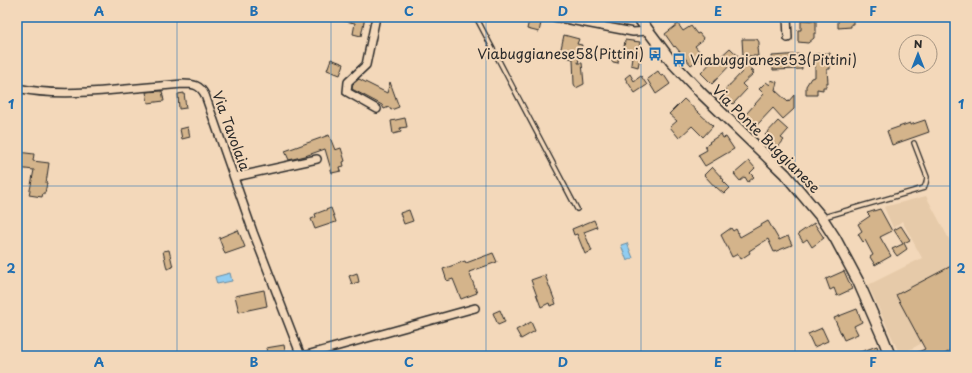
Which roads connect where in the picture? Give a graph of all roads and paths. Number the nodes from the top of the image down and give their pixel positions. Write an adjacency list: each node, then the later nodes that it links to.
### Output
1 (376, 17): 9 (street)
2 (476, 17): 13 (lane)
3 (554, 17): 6 (street)
4 (638, 17): 6 (main road, Via Ponte Buggianese)
5 (787, 17): 7 (street)
6 (649, 32): 14 (main road, Via Ponte Buggianese)
7 (788, 38)
8 (17, 88): 12 (street, Via Tavolaia)
9 (377, 109)
10 (914, 143): 14 (lane)
11 (317, 159): 12 (street)
12 (235, 178): 16 (street, Via Tavolaia)
13 (577, 210)
14 (822, 218): 19 (main road, Via Ponte Buggianese)
15 (475, 308): 18 (street)
16 (296, 343): 17 (street); 18 (street, Via Tavolaia)
17 (296, 356)
18 (302, 356)
19 (890, 356)

